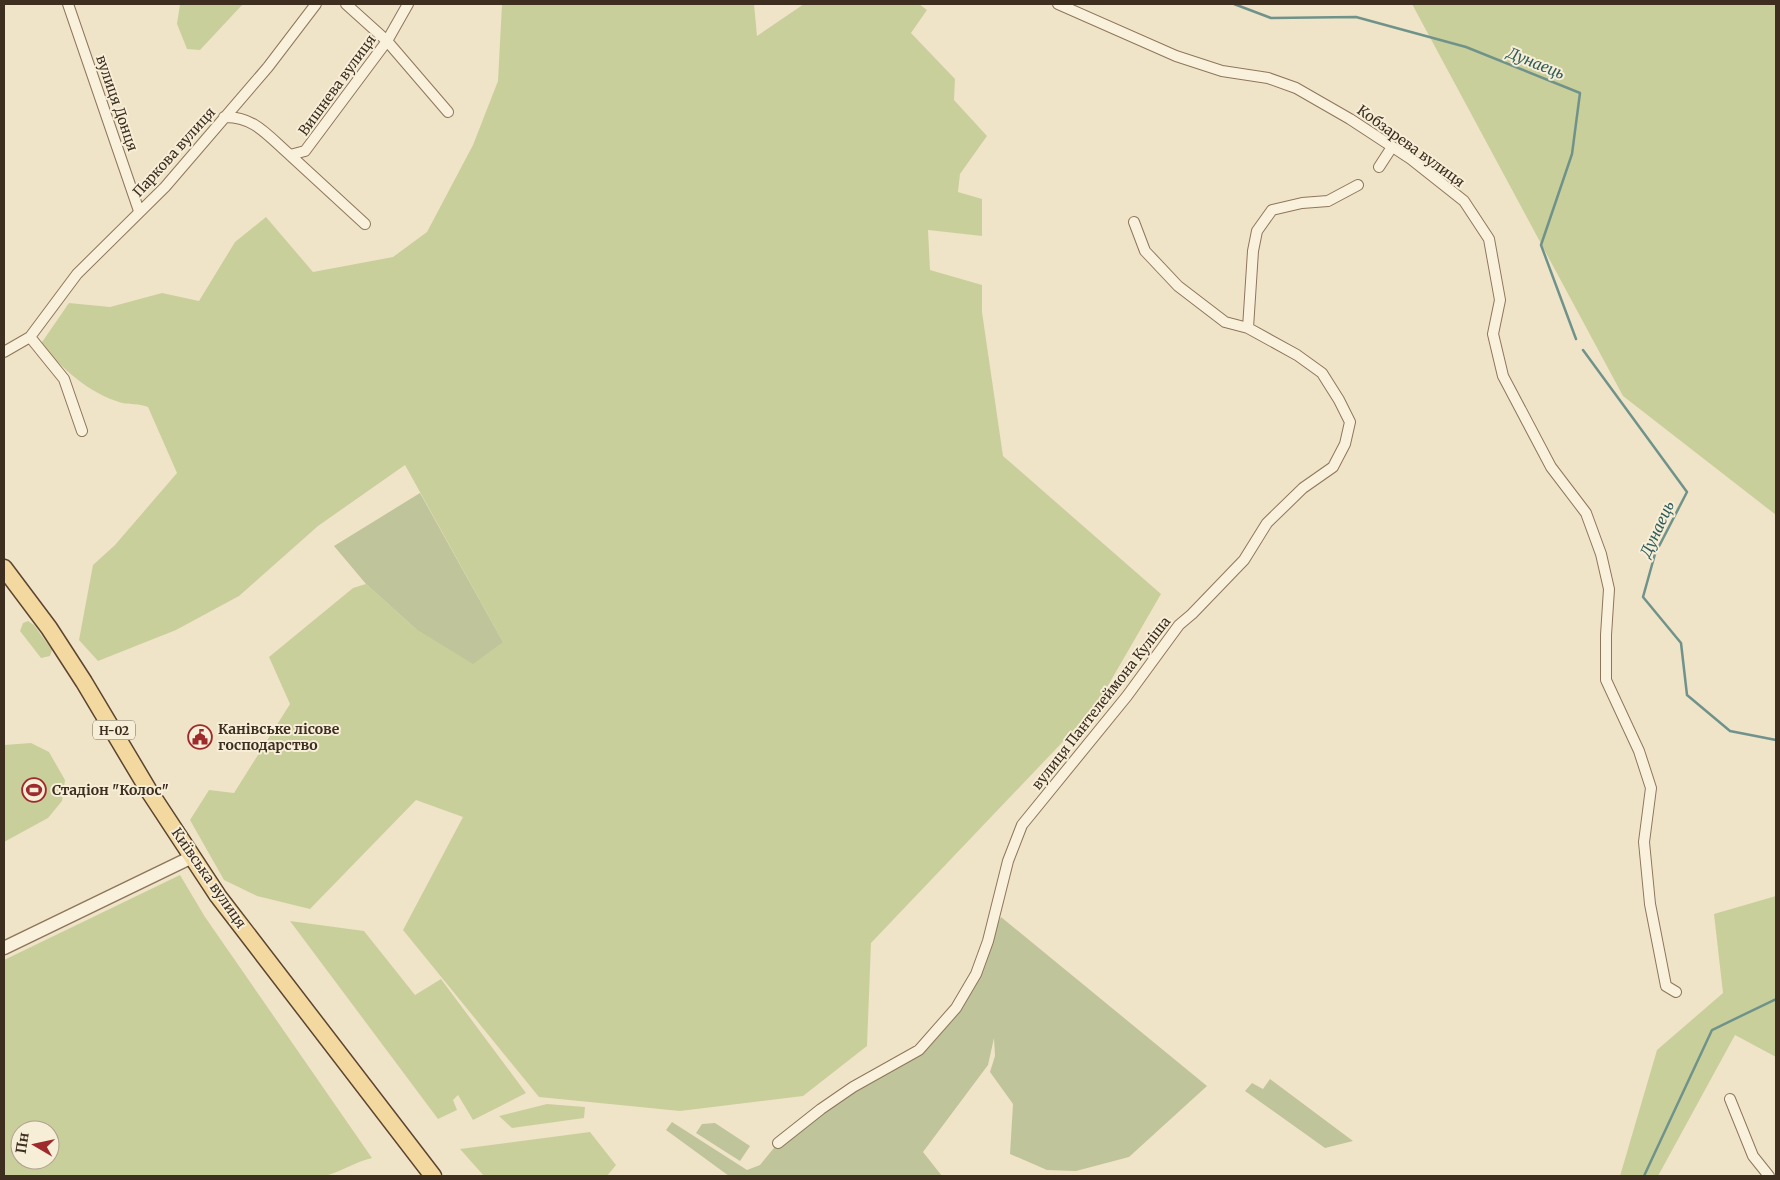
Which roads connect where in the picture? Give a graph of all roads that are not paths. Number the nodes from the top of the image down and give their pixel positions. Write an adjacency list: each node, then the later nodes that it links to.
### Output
1 (68, 4): 13 (street, вулиця Донця)
2 (316, 4): 8 (street, Паркова вулиця)
3 (346, 4): 6 (street)
4 (408, 4): 6 (street, Вишнева вулиця)
5 (1058, 4): 9 (street, Кобзарева вулиця)
6 (387, 41): 7 (street); 10 (street, Вишнева вулиця)
7 (448, 112)
8 (224, 117): 10 (street); 13 (street, Паркова вулиця)
9 (1392, 147): 11 (street); 23 (street, Кобзарева вулиця)
10 (290, 155): 15 (street)
11 (1379, 167)
12 (1358, 186): 16 (street)
13 (139, 211): 17 (street, Паркова вулиця)
14 (1134, 222): 16 (street, вулиця Пантелеймона Куліша)
15 (365, 224)
16 (1248, 328): 25 (street, вулиця Пантелеймона Куліша)
17 (30, 337): 18 (street, Паркова вулиця); 19 (street)
18 (4, 352)
19 (82, 430)
20 (4, 568): 21 (main road, Київська вулиця / Н-02)
21 (192, 857): 22 (street); 26 (main road, Київська вулиця / Н-02)
22 (4, 948)
23 (1676, 992)
24 (1730, 1099): 27 (street)
25 (778, 1143)
26 (433, 1176)
27 (1769, 1176)

